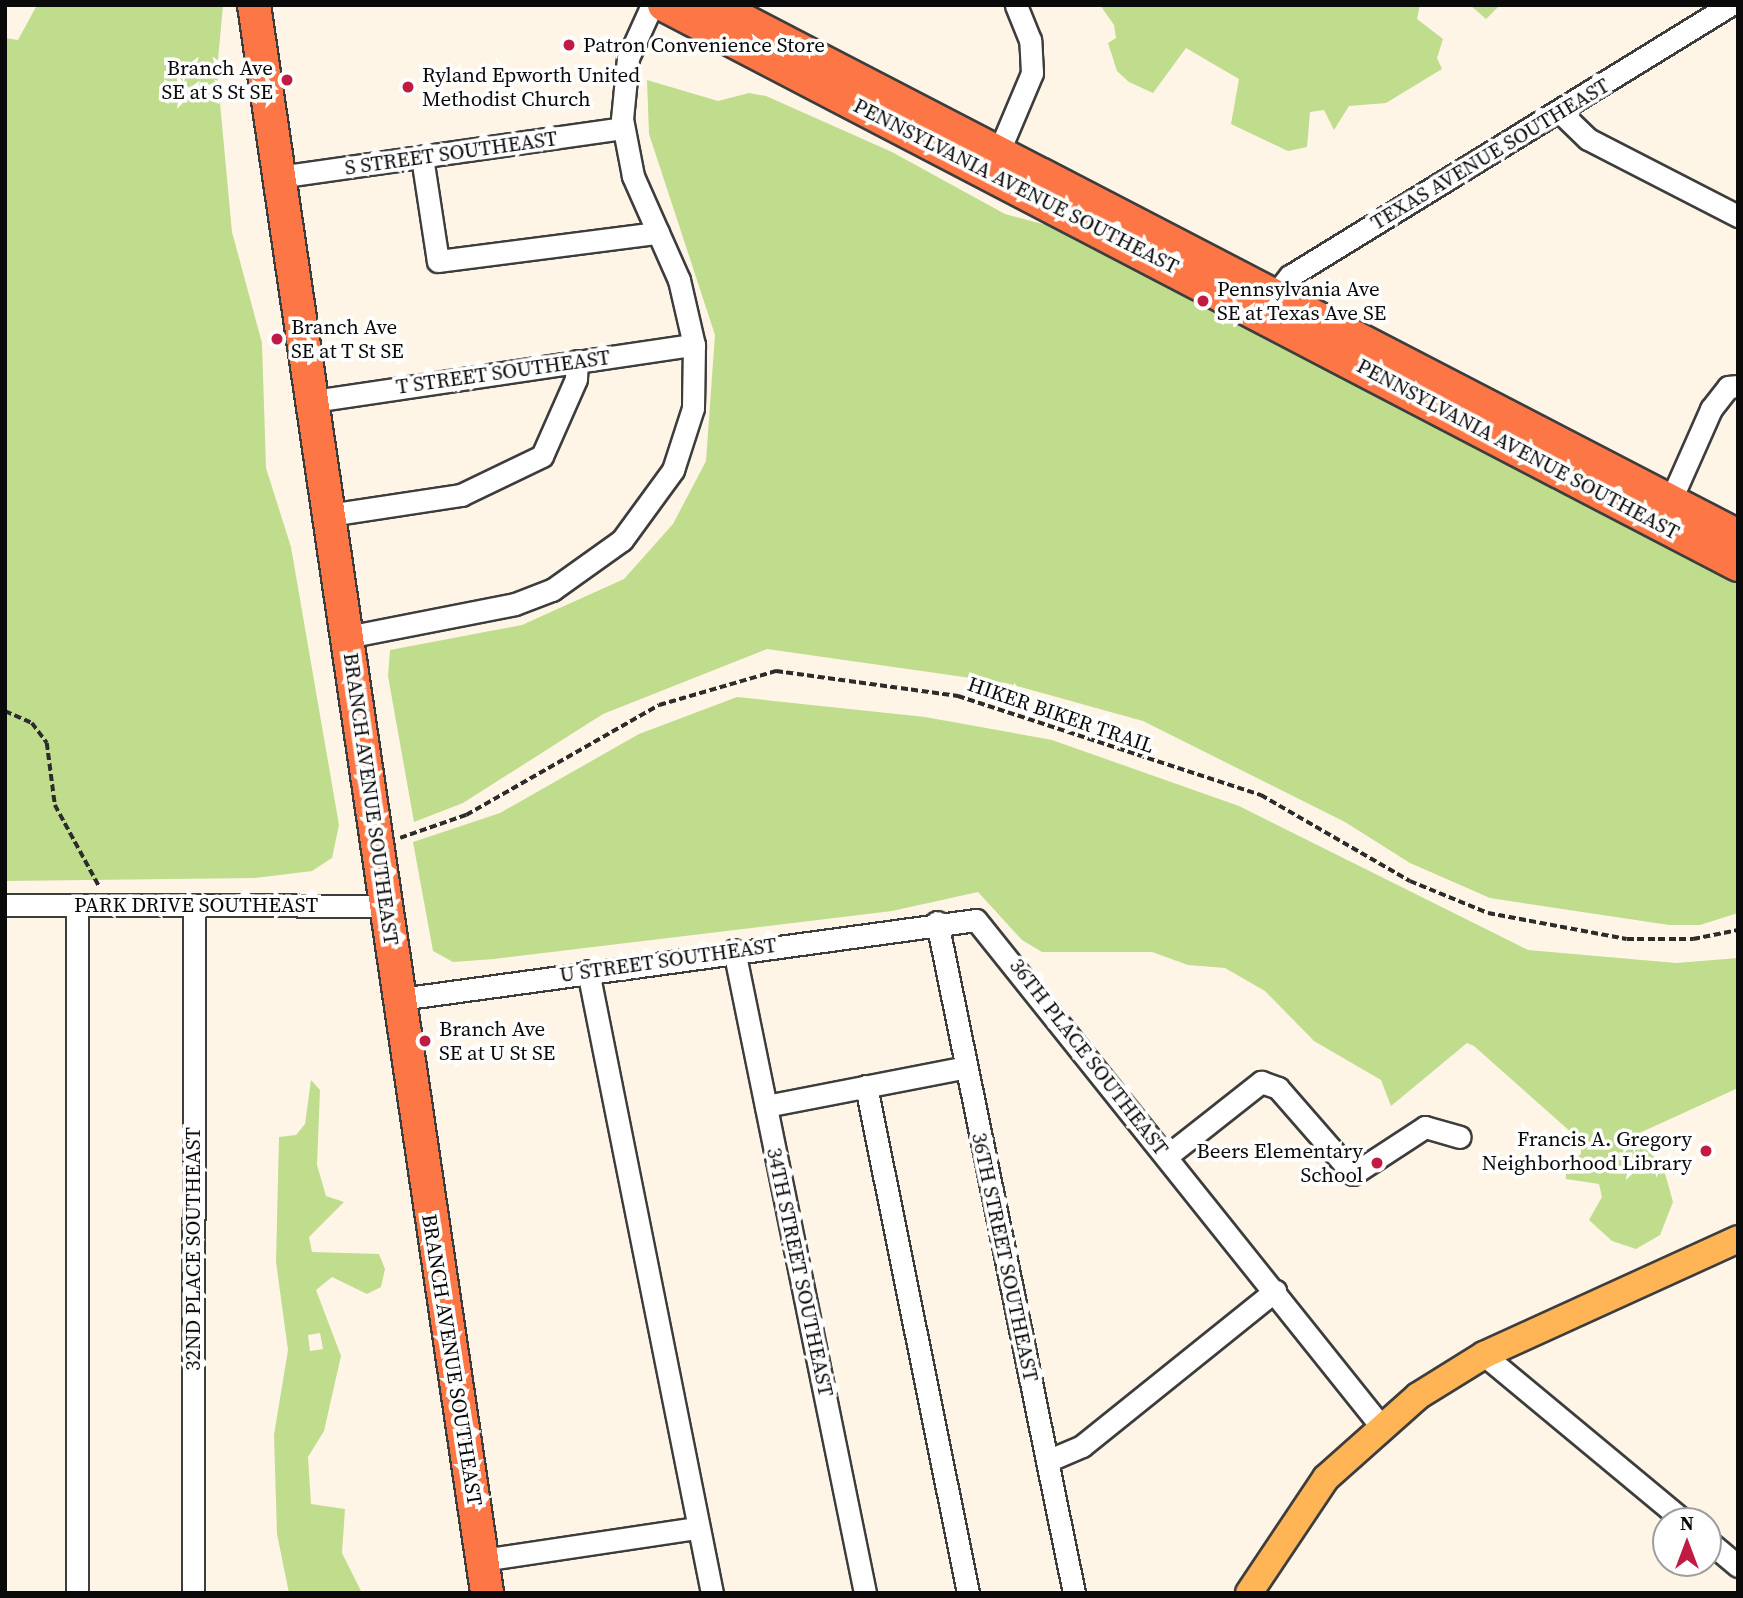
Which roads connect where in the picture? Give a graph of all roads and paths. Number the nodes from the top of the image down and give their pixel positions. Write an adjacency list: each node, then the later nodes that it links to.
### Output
1 (254, 5): 11 (highway, BRANCH AVENUE SOUTHEAST)
2 (652, 5): 8 (street)
3 (664, 5): 10 (highway, PENNSYLVANIA AVENUE SOUTHEAST)
4 (714, 5): 10 (highway, PENNSYLVANIA AVENUE SOUTHEAST)
5 (1016, 5): 10 (street)
6 (1730, 5): 7 (street, TEXAS AVENUE SOUTHEAST)
7 (1560, 112): 12 (street); 14 (street, TEXAS AVENUE SOUTHEAST)
8 (623, 128): 9 (street, S STREET SOUTHEAST); 13 (street)
9 (422, 157): 11 (street, S STREET SOUTHEAST); 13 (street)
10 (994, 162): 14 (highway, PENNSYLVANIA AVENUE SOUTHEAST)
11 (279, 177): 18 (highway, BRANCH AVENUE SOUTHEAST)
12 (1738, 216)
13 (658, 233): 15 (street)
14 (1268, 303): 19 (highway, PENNSYLVANIA AVENUE SOUTHEAST)
15 (694, 345): 16 (street, T STREET SOUTHEAST); 23 (street)
16 (577, 361): 18 (street, T STREET SOUTHEAST); 20 (street)
17 (1738, 386): 19 (street)
18 (313, 401): 20 (highway, BRANCH AVENUE SOUTHEAST)
19 (1665, 512): 21 (highway, PENNSYLVANIA AVENUE SOUTHEAST); 22 (highway, PENNSYLVANIA AVENUE SOUTHEAST)
20 (329, 515): 23 (highway, BRANCH AVENUE SOUTHEAST)
21 (1738, 536)
22 (1738, 565)
23 (347, 637): 25 (highway, BRANCH AVENUE SOUTHEAST)
24 (5, 711): 26 (path)
25 (377, 843): 30 (highway, BRANCH AVENUE SOUTHEAST); 32 (path, HIKER BIKER TRAIL)
26 (100, 890)
27 (5, 905): 28 (street, PARK DRIVE SOUTHEAST)
28 (77, 905): 29 (street, PARK DRIVE SOUTHEAST); 51 (street)
29 (194, 905): 30 (street, PARK DRIVE SOUTHEAST); 52 (street, 32ND PLACE SOUTHEAST)
30 (387, 906): 35 (highway, BRANCH AVENUE SOUTHEAST)
31 (937, 922): 33 (street, U STREET SOUTHEAST); 36 (street, 36TH STREET SOUTHEAST); 40 (street, 36TH PLACE SOUTHEAST)
32 (1738, 930)
33 (734, 950): 34 (street, U STREET SOUTHEAST); 38 (street, 34TH STREET SOUTHEAST)
34 (588, 971): 35 (street, U STREET SOUTHEAST); 47 (street)
35 (400, 999): 49 (highway, BRANCH AVENUE SOUTHEAST)
36 (966, 1067): 37 (street); 45 (street, 36TH STREET SOUTHEAST)
37 (866, 1086): 38 (street); 56 (street)
38 (766, 1105): 55 (street, 34TH STREET SOUTHEAST)
39 (1460, 1138): 40 (street)
40 (1167, 1156): 42 (street, 36TH PLACE SOUTHEAST)
41 (1738, 1239): 43 (main road)
42 (1275, 1291): 44 (street, 36TH PLACE SOUTHEAST); 45 (street)
43 (1484, 1355): 44 (main road); 46 (street)
44 (1380, 1425): 58 (main road)
45 (1047, 1461): 57 (street, 36TH STREET SOUTHEAST)
46 (1667, 1507)
47 (697, 1528): 49 (street); 54 (street)
48 (1722, 1553): 50 (street)
49 (482, 1560): 53 (highway, BRANCH AVENUE SOUTHEAST)
50 (1738, 1566)
51 (77, 1593)
52 (193, 1593)
53 (487, 1593)
54 (712, 1593)
55 (865, 1593)
56 (968, 1593)
57 (1074, 1593)
58 (1249, 1593)

